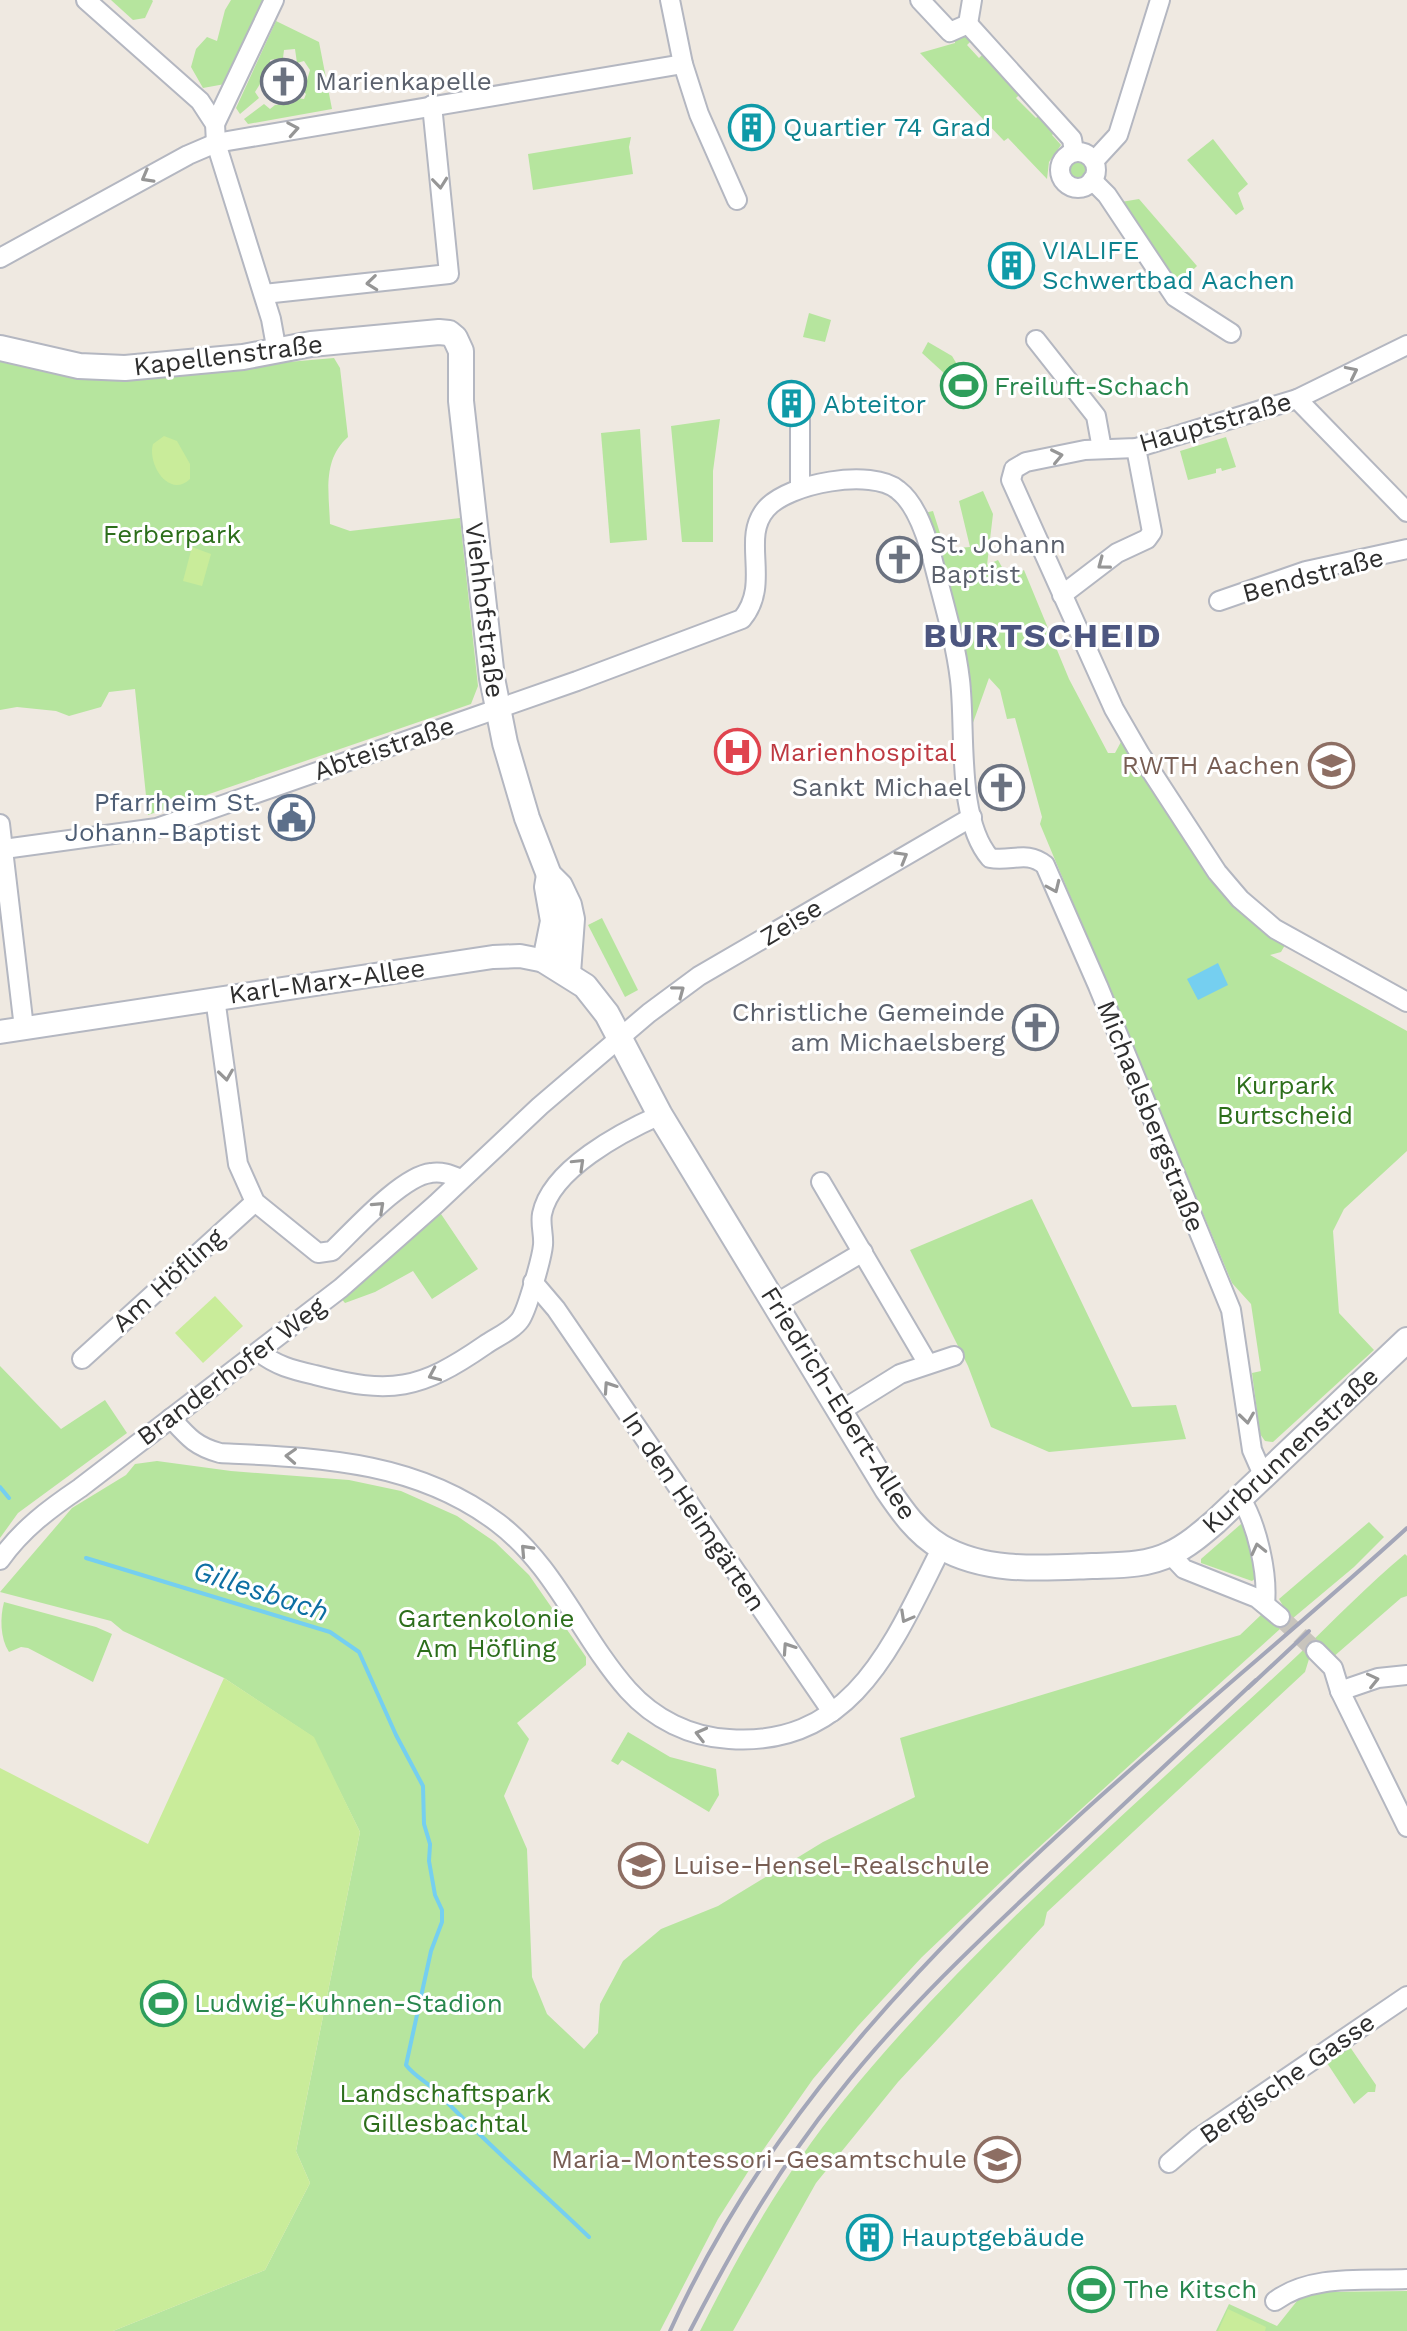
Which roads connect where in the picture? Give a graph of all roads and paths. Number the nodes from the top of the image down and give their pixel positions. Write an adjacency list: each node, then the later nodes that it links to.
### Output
1 (86, 0): 10 (street)
2 (274, 0): 10 (street)
3 (670, 0): 8 (street)
4 (920, 0): 7 (street)
5 (972, 0): 7 (street)
6 (1160, 0): 12 (street)
7 (968, 24): 11 (street)
8 (683, 64): 9 (street); 13 (street)
9 (432, 105): 10 (street, one-way to 9); 15 (street, one-way to 15)
10 (216, 134): 14 (street, one-way to 14); 15 (street)
11 (1074, 152): 12 (street); 12 (street)
12 (1093, 171): 16 (street)
13 (737, 200)
14 (0, 258)
15 (264, 294): 21 (street)
16 (1231, 333)
17 (455, 338): 21 (main road, Kapellenstraße); 31 (main road, Viehhofstraße)
18 (1036, 340): 25 (street)
19 (1407, 345): 22 (street, Hauptstraße, one-way to 19)
20 (0, 348): 21 (main road, Kapellenstraße)
21 (277, 352)
22 (1297, 399): 24 (street, Hauptstraße); 27 (street)
23 (800, 414): 26 (street)
24 (1136, 448): 25 (street, Hauptstraße); 29 (street, one-way to 29)
25 (1102, 449): 29 (street, Hauptstraße, one-way to 25)
26 (800, 488): 31 (street, Abteistraße); 32 (street)
27 (1407, 512)
28 (1407, 549): 30 (street, Bendstraße)
29 (1062, 595): 39 (street)
30 (1219, 601)
31 (497, 709): 34 (street, Abteistraße); 35 (main road, Viehhofstraße)
32 (972, 817): 42 (street, Zeise, one-way to 32); 57 (street, Michaelsbergstraße, one-way to 57)
33 (0, 824): 34 (street)
34 (4, 849): 40 (street)
35 (549, 875): 36 (main road, Viehhofstraße); 37 (main road, Viehhofstraße)
36 (545, 961): 37 (main road, Karl-Marx-Allee); 38 (street, Karl-Marx-Allee)
37 (568, 973): 42 (main road, Karl-Marx-Allee)
38 (215, 998): 40 (street, Karl-Marx-Allee); 46 (street, one-way to 46)
39 (1407, 1002)
40 (24, 1028): 41 (street, Karl-Marx-Allee)
41 (0, 1032)
42 (618, 1039): 43 (main road, Friedrich-Ebert-Allee); 44 (street, Branderhofer Weg)
43 (660, 1115): 48 (street, one-way to 43); 49 (main road, Friedrich-Ebert-Allee)
44 (461, 1179): 46 (street, Branderhofer Weg, one-way to 44); 51 (street, Branderhofer Weg)
45 (821, 1182): 47 (street)
46 (255, 1202): 53 (street, Am Höfling)
47 (863, 1252): 49 (street); 54 (street)
48 (533, 1282): 51 (street, one-way to 51); 67 (street, In den Heimgärten, one-way to 48)
49 (775, 1304): 55 (main road, Friedrich-Ebert-Allee)
50 (1407, 1340): 57 (main road, Kurbrunnenstraße)
51 (259, 1352): 56 (street, Branderhofer Weg)
52 (954, 1356): 54 (street)
53 (82, 1359)
54 (928, 1364): 55 (street)
55 (839, 1412): 59 (main road, Friedrich-Ebert-Allee)
56 (171, 1418): 61 (street, Branderhofer Weg); 67 (street, one-way to 56)
57 (1263, 1475): 58 (main road, Kurbrunnenstraße)
58 (1240, 1497): 60 (main road, Kurbrunnenstraße); 62 (street, one-way to 58)
59 (942, 1547): 60 (main road, Friedrich-Ebert-Allee); 67 (street, one-way to 67)
60 (1170, 1554): 62 (street)
61 (0, 1560)
62 (1265, 1604): 63 (street)
63 (1280, 1617)
64 (1316, 1651): 66 (street)
65 (1407, 1675): 66 (street, one-way to 65)
66 (1340, 1691): 68 (street)
67 (832, 1712)
68 (1407, 1827)
69 (1407, 1996): 70 (street, Bergische Gasse)
70 (1169, 2163)
71 (1407, 2279): 72 (street)
72 (1275, 2301)

